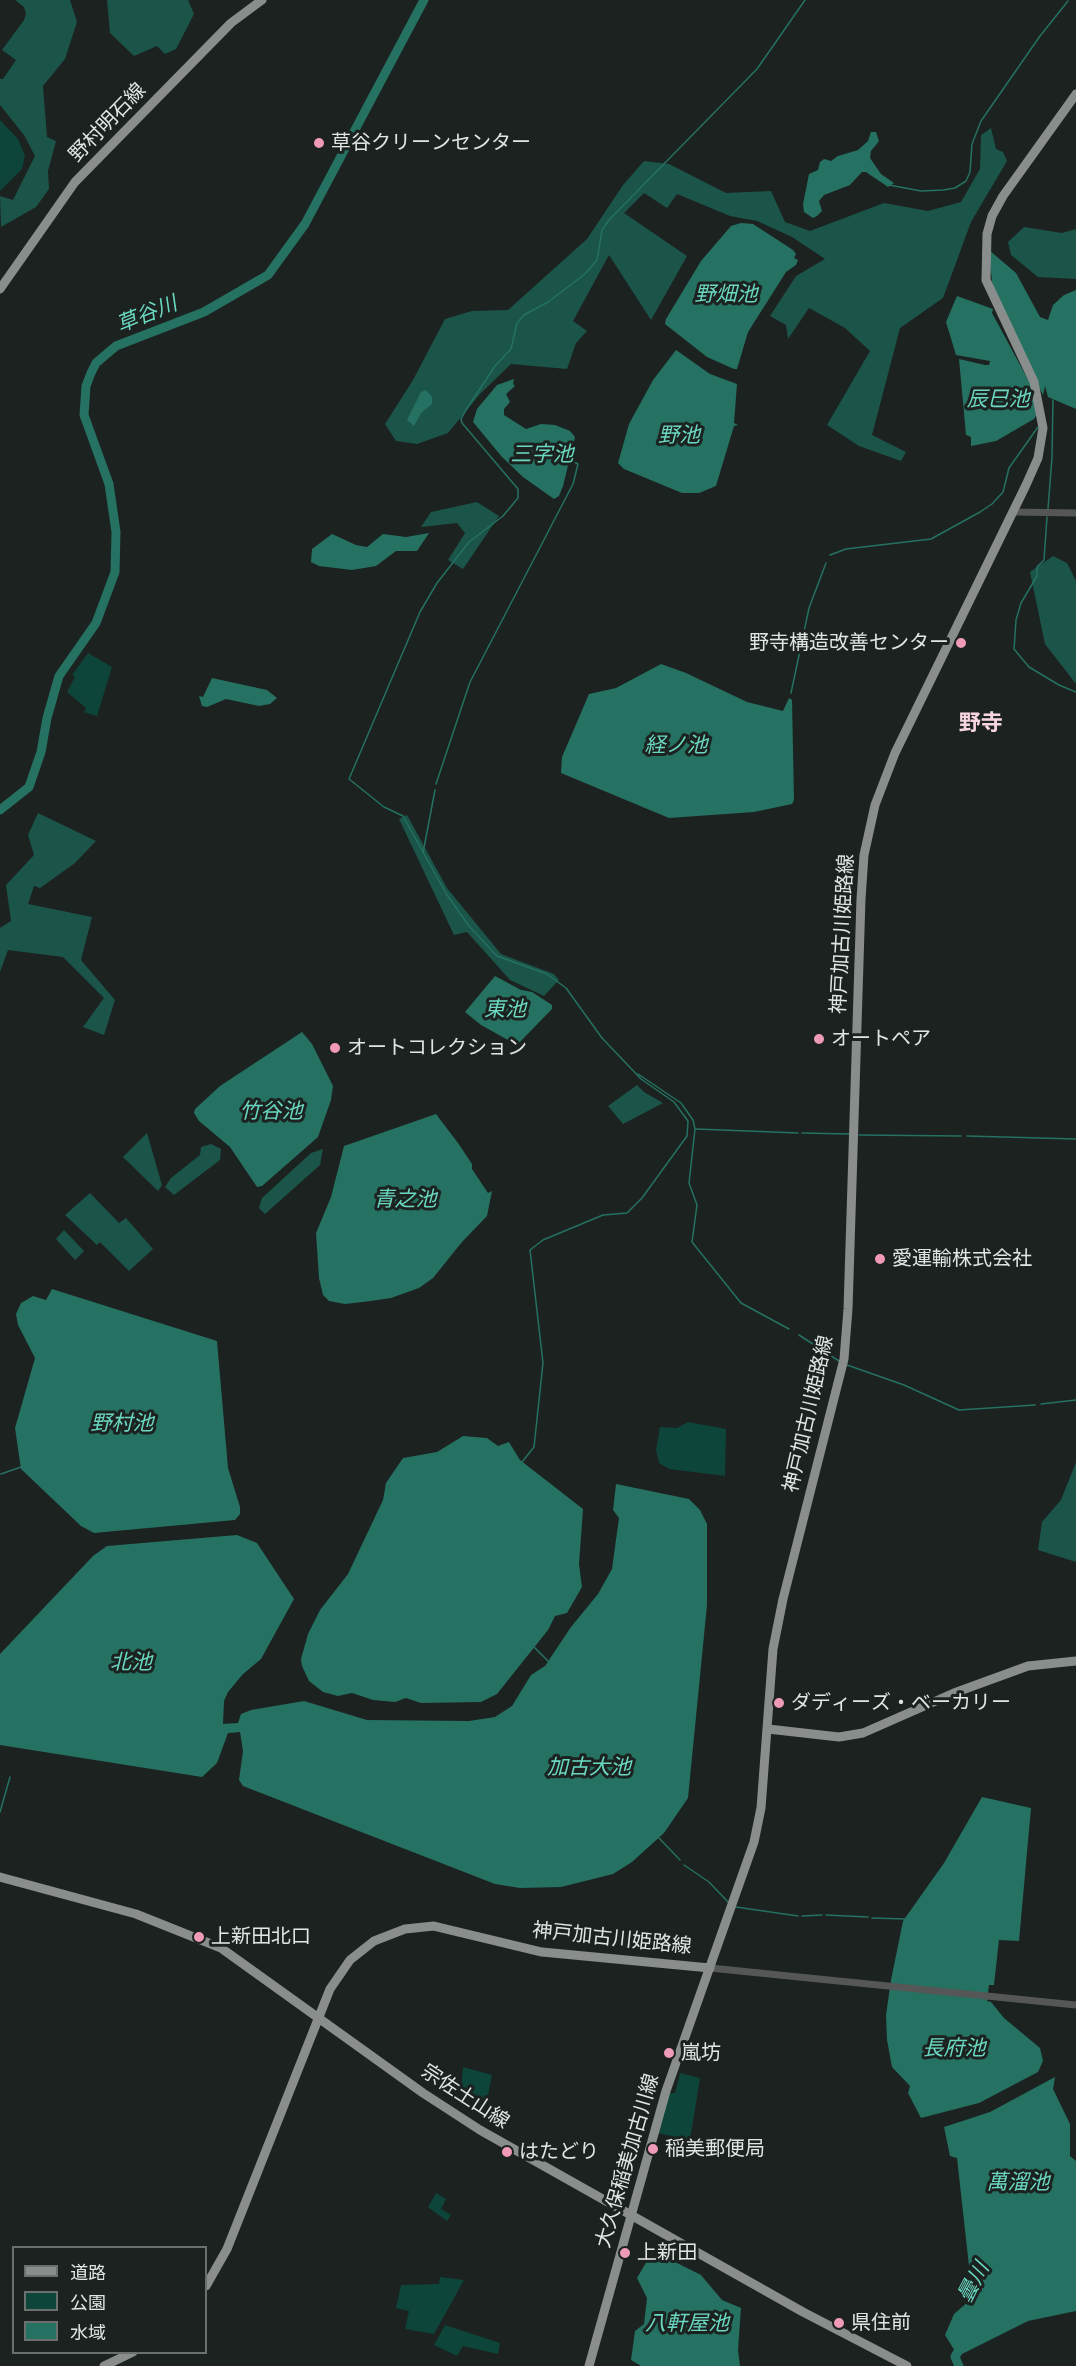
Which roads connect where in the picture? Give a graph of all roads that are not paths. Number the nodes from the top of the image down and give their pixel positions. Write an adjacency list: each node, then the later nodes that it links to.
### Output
1 (262, 0): 3 (main road, 野村明石線)
2 (1076, 94): 4 (main road, 神戸加古川姫路線)
3 (0, 289)
4 (1013, 512): 5 (street); 7 (main road, 神戸加古川姫路線)
5 (1076, 513)
6 (1076, 1661): 7 (main road)
7 (768, 1729): 9 (main road, 神戸加古川姫路線)
8 (0, 1877): 11 (main road, 宗佐土山線)
9 (710, 1968): 10 (street); 11 (main road, 神戸加古川姫路線); 12 (main road, 大久保稲美加古川線)
10 (1076, 2005)
11 (318, 2016): 12 (main road, 宗佐土山線); 13 (main road, 神戸加古川姫路線)
12 (631, 2216): 16 (main road, 大久保稲美加古川線); 17 (main road, 宗佐土山線)
13 (207, 2284)
14 (129, 2354): 15 (main road)
15 (104, 2366)
16 (589, 2366)
17 (908, 2366)

